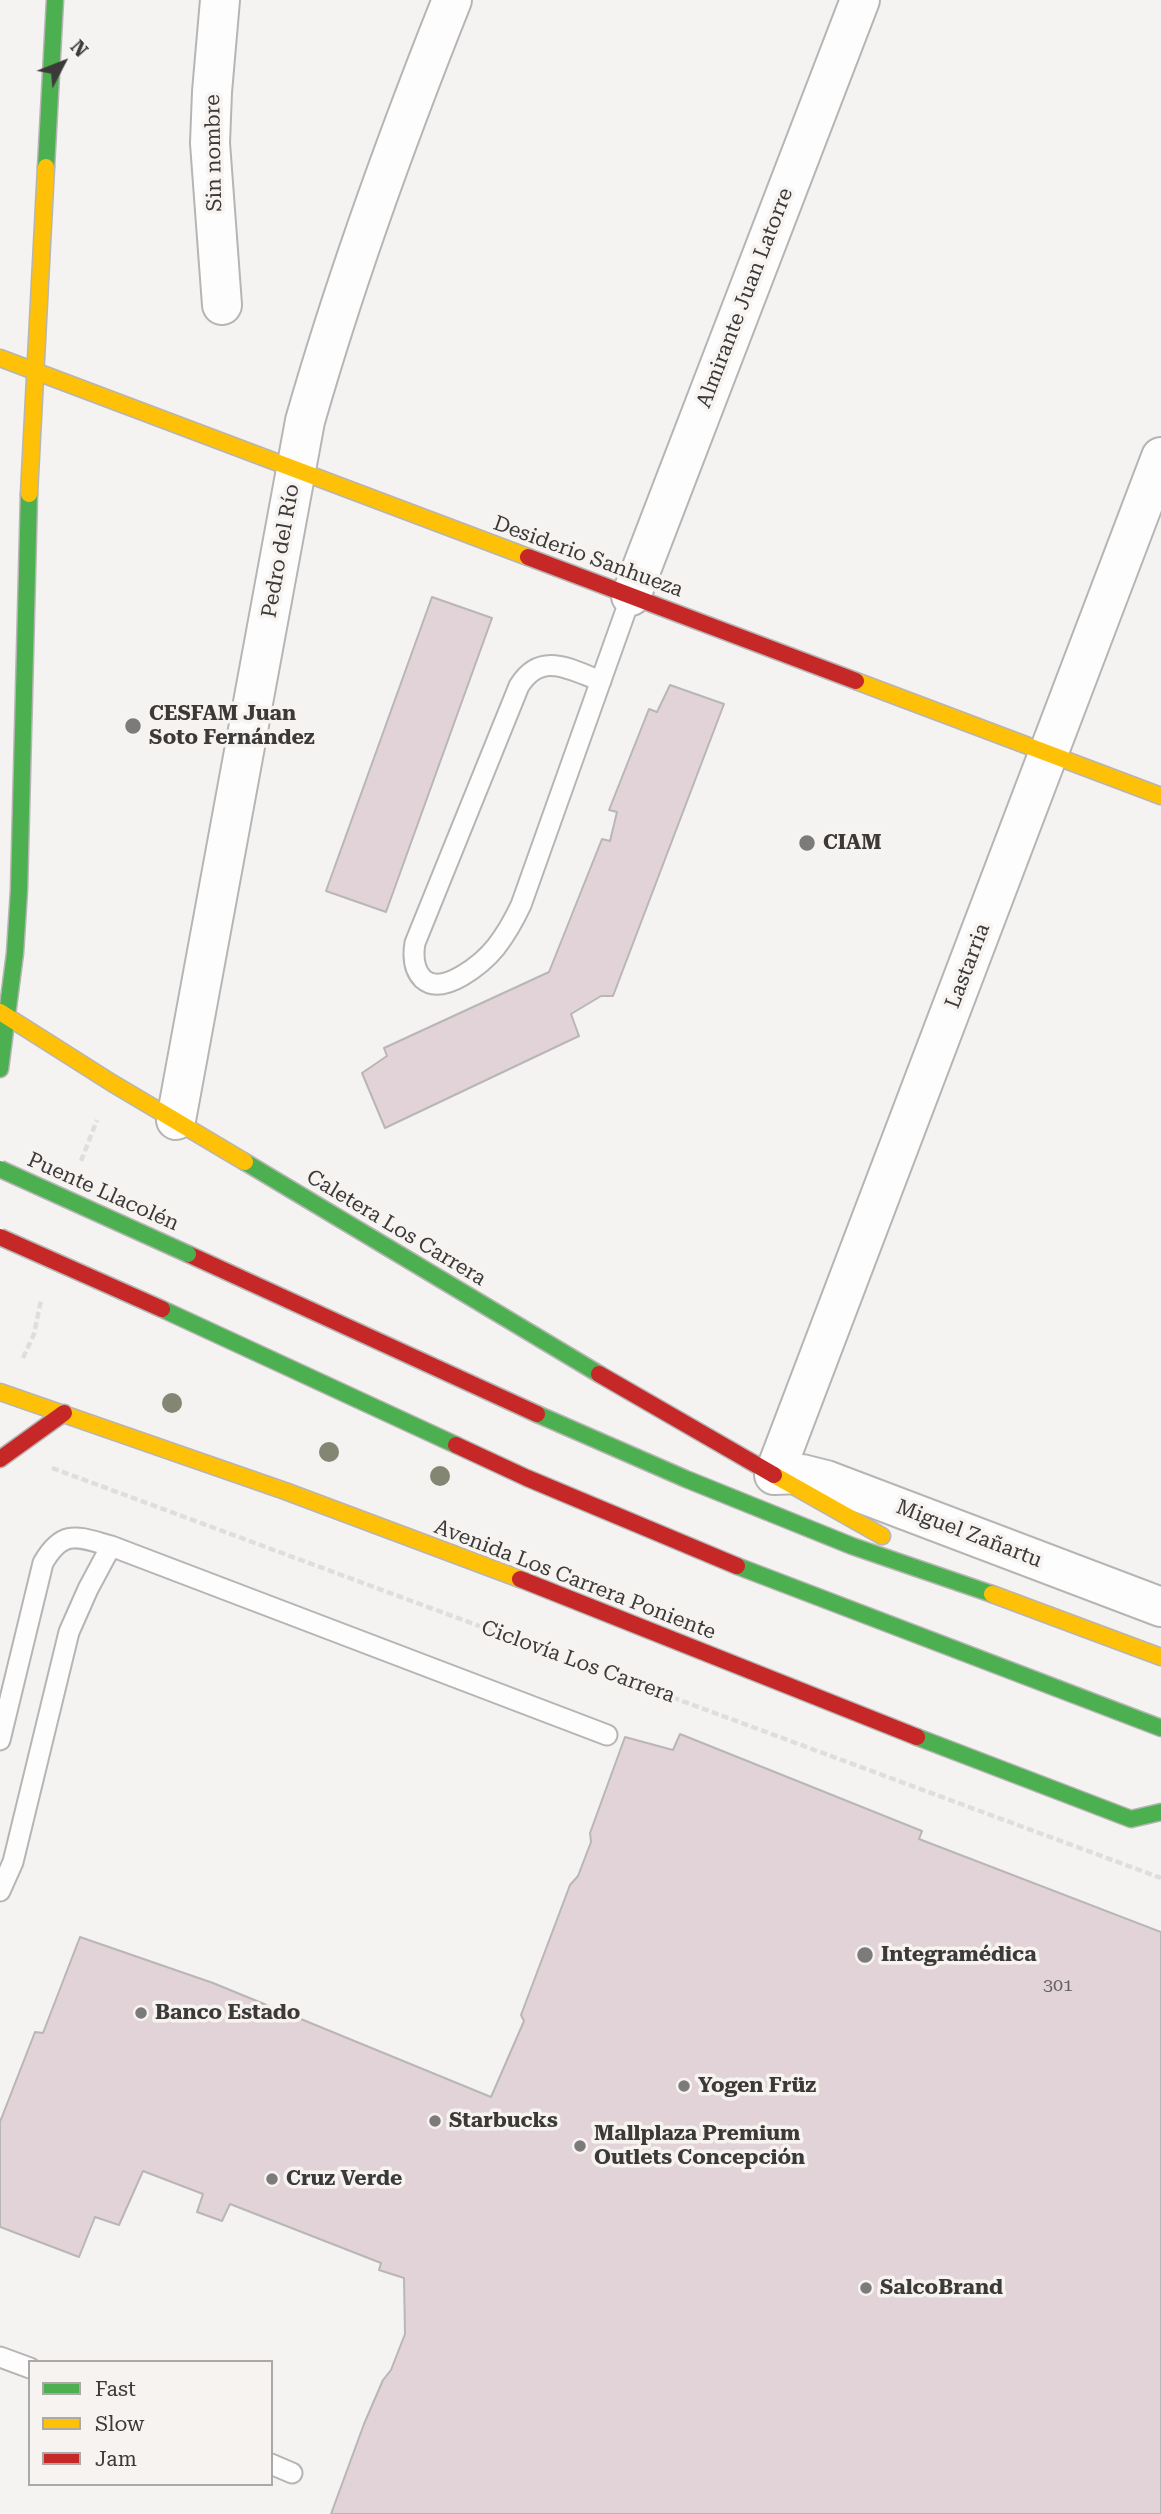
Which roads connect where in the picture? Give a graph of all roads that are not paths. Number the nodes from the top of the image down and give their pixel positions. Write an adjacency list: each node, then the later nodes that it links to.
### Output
1 (55, 0): 7 (street)
2 (220, 0): 5 (street, Sin nombre)
3 (452, 0): 9 (street, Pedro del Río)
4 (860, 0): 10 (street, Almirante Juan Latorre)
5 (222, 305)
6 (0, 358): 7 (street, Desiderio Sanhueza)
7 (33, 370): 9 (street, Desiderio Sanhueza); 14 (street)
8 (1161, 457): 12 (street, Lastarria)
9 (296, 471): 10 (street, Desiderio Sanhueza); 16 (street, Pedro del Río)
10 (631, 596): 11 (lane); 12 (street, Desiderio Sanhueza)
11 (601, 681): 11 (lane)
12 (1048, 754): 13 (street, Desiderio Sanhueza); 22 (street, Lastarria)
13 (1161, 796)
14 (4, 1014): 15 (street); 16 (street, Caletera Los Carrera)
15 (0, 1069)
16 (176, 1120): 22 (street, Caletera Los Carrera)
17 (0, 1168): 24 (street, Puente Llacolén, bridge)
18 (0, 1237): 27 (street, bridge)
19 (0, 1392): 20 (street, Avenida Los Carrera Poniente)
20 (64, 1413): 21 (street); 30 (street, Avenida Los Carrera Poniente)
21 (0, 1459)
22 (774, 1475): 24 (street, Caletera Los Carrera); 25 (street, Miguel Zañartu)
23 (111, 1546): 28 (lane); 29 (lane); 31 (lane)
24 (965, 1584): 26 (street)
25 (1161, 1607)
26 (1161, 1657)
27 (1161, 1728)
28 (607, 1735)
29 (0, 1740)
30 (1151, 1819)
31 (0, 1891)
32 (0, 2357): 33 (lane)
33 (28, 2367)
34 (273, 2465): 35 (lane)
35 (292, 2473)

